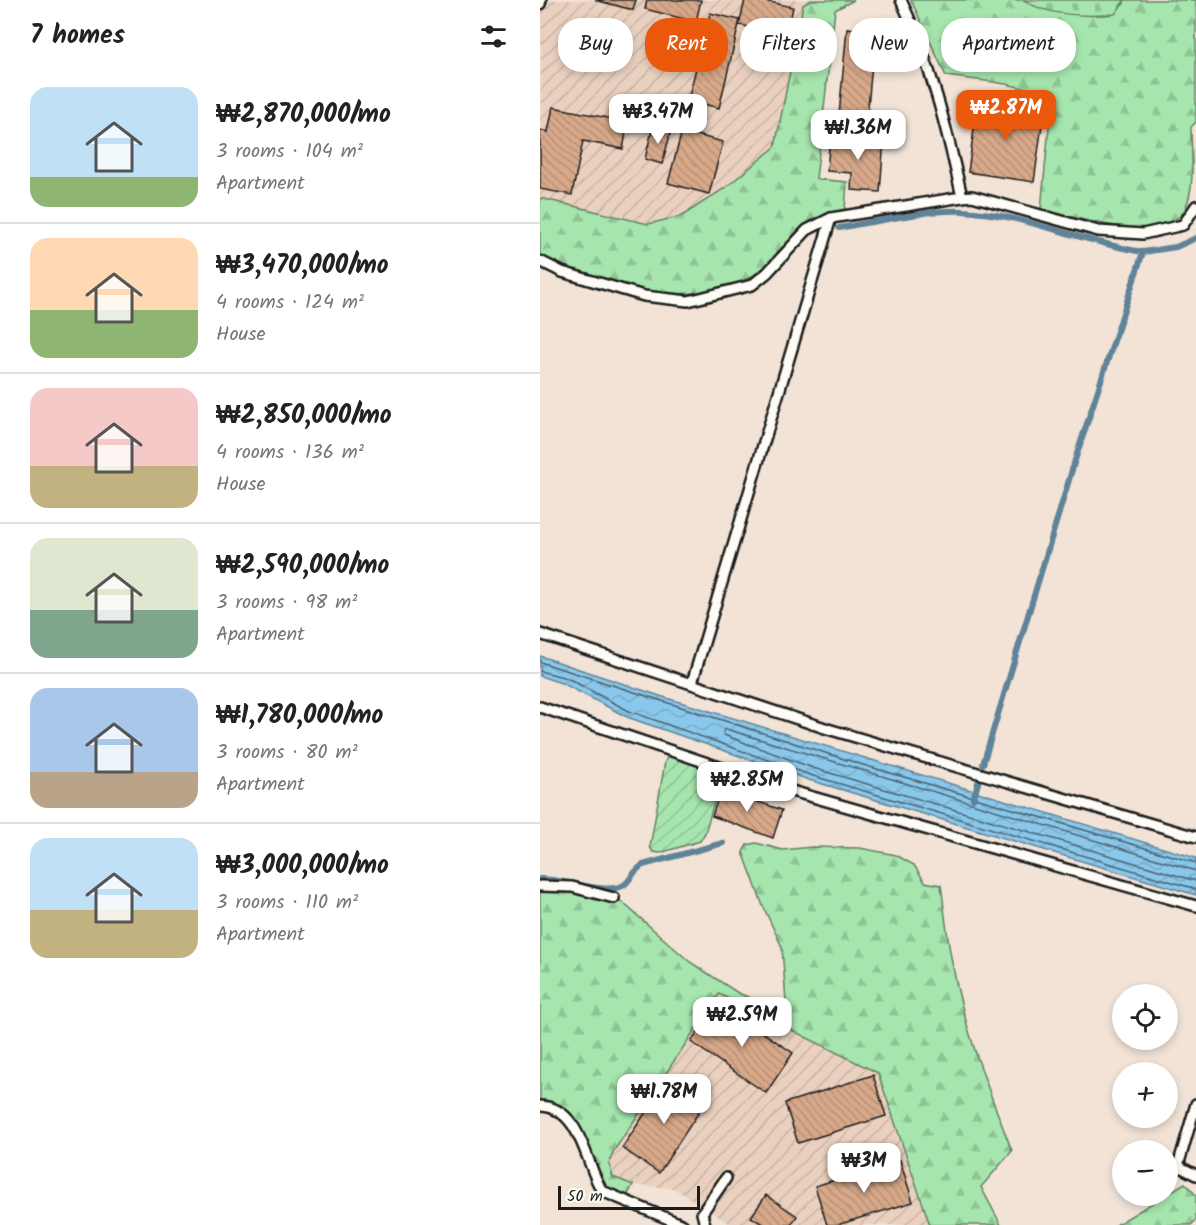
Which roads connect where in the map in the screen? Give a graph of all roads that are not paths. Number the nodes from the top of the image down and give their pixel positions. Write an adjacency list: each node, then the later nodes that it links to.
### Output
1 (541, 0): 3 (lane)
2 (901, 0): 4 (lane)
3 (540, 4)
4 (962, 197): 5 (lane); 6 (lane)
5 (1196, 206)
6 (831, 218): 7 (lane); 9 (lane)
7 (540, 261)
8 (540, 634): 9 (lane)
9 (692, 683): 11 (lane)
10 (540, 707): 14 (lane)
11 (1196, 837)
12 (540, 886): 13 (lane)
13 (615, 898)
14 (1196, 906)
15 (1196, 1104): 17 (lane)
16 (540, 1106): 19 (lane)
17 (1196, 1175)
18 (726, 1178): 20 (lane)
19 (683, 1225)
20 (705, 1225)

